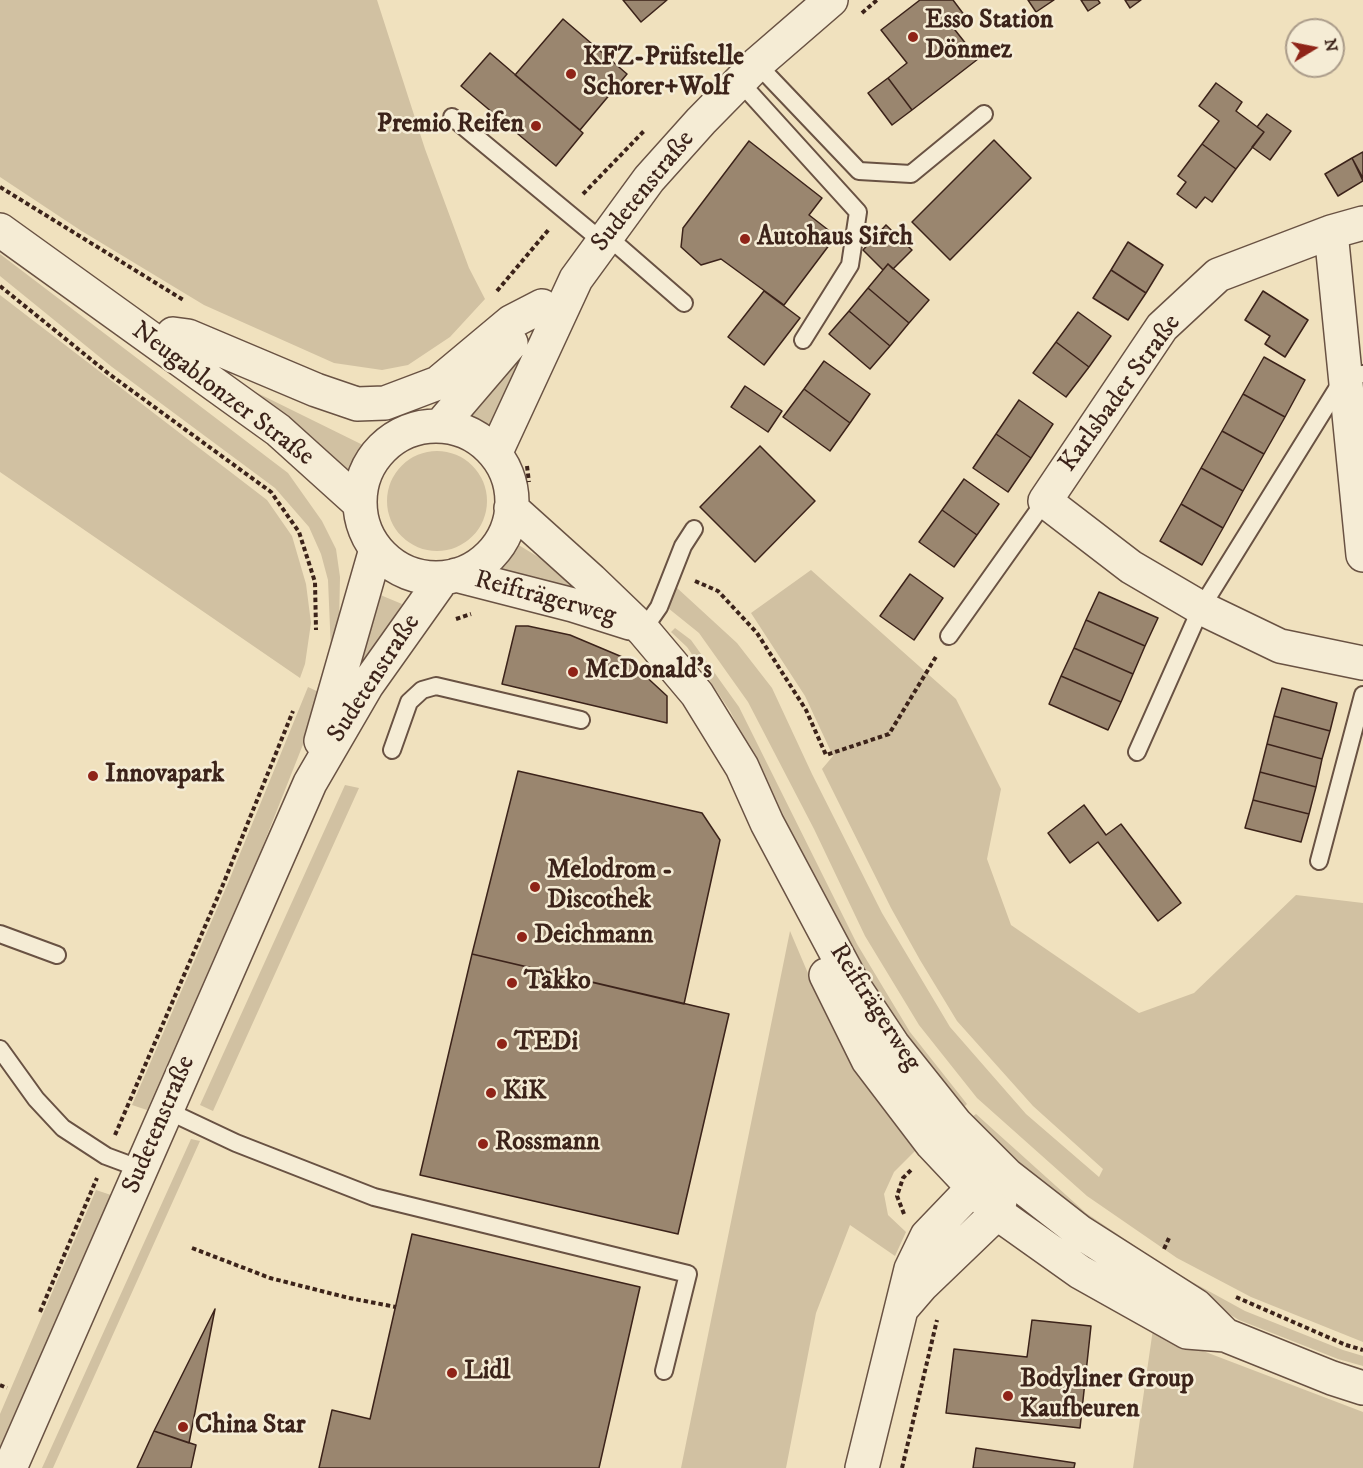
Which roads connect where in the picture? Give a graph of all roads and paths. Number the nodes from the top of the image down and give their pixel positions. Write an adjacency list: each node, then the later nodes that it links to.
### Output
1 (831, 0): 2 (street, Sudetenstraße)
2 (748, 73): 3 (lane); 11 (street, Sudetenstraße); 20 (lane)
3 (984, 114)
4 (452, 117): 7 (lane)
5 (648, 128): 7 (path)
6 (0, 188): 16 (path)
7 (567, 211): 11 (lane); 14 (path)
8 (1363, 223): 10 (street, Karlsbader Straße)
9 (0, 230): 18 (street, Neugablonzer Straße)
10 (1331, 232): 21 (street); 25 (street, Karlsbader Straße)
11 (605, 239): 12 (street, Sudetenstraße); 15 (lane)
12 (576, 279): 17 (street, Sudetenstraße); 24 (street, Sudetenstraße)
13 (0, 286): 38 (path)
14 (491, 298)
15 (684, 303)
16 (193, 306)
17 (542, 306): 19 (street, Neugablonzer Straße); 22 (street, Sudetenstraße)
18 (109, 310): 19 (street, Neugablonzer Straße); 26 (street, Neugablonzer Straße)
19 (173, 334): 23 (street, Neugablonzer Straße)
20 (803, 340)
21 (1354, 375): 28 (street); 34 (lane)
22 (440, 426): 23 (street); 24 (street)
23 (393, 439): 26 (street)
24 (495, 454): 27 (street)
25 (1045, 501): 34 (street, Karlsbader Straße); 39 (lane, Karlsbader Straße)
26 (360, 504): 30 (street)
27 (511, 508): 33 (street); 37 (street, Reifträgerweg)
28 (1362, 522): 31 (street)
29 (694, 529): 32 (lane)
30 (376, 549): 33 (street); 46 (street, Sudetenstraße)
31 (1363, 555)
32 (673, 572): 37 (lane); 39 (path)
33 (449, 577): 37 (street, Reifträgerweg); 46 (street, Sudetenstraße)
34 (1201, 608): 40 (street, Karlsbader Straße); 45 (lane)
35 (480, 612): 36 (path)
36 (450, 622)
37 (638, 627): 47 (street, Reifträgerweg)
38 (316, 632)
39 (949, 636)
40 (1363, 663)
41 (1363, 695): 48 (lane)
42 (296, 704): 53 (path)
43 (581, 720): 44 (lane)
44 (392, 750)
45 (1137, 752)
46 (310, 783): 52 (street, Sudetenstraße)
47 (767, 823): 55 (street, Reifträgerweg); 56 (street, Reifträgerweg)
48 (1318, 861)
49 (0, 934): 50 (lane)
50 (57, 955)
51 (0, 1048): 53 (lane)
52 (166, 1110): 54 (street, Sudetenstraße); 65 (lane)
53 (106, 1156): 54 (lane); 62 (path)
54 (141, 1169): 71 (street, Sudetenstraße)
55 (1007, 1175): 56 (street); 57 (street); 63 (street, Reifträgerweg)
56 (973, 1188): 57 (street, Reifträgerweg); 61 (street)
57 (997, 1213): 61 (street); 63 (street, Reifträgerweg)
58 (192, 1248): 60 (path)
59 (1228, 1293): 64 (path)
60 (396, 1307)
61 (899, 1313): 72 (street)
62 (39, 1314)
63 (1225, 1335): 69 (street, Reifträgerweg)
64 (1363, 1350)
65 (664, 1371)
66 (11, 1378): 68 (path)
67 (0, 1385): 68 (path)
68 (7, 1388): 70 (path)
69 (1363, 1388)
70 (3, 1396)
71 (10, 1468)
72 (862, 1468)

